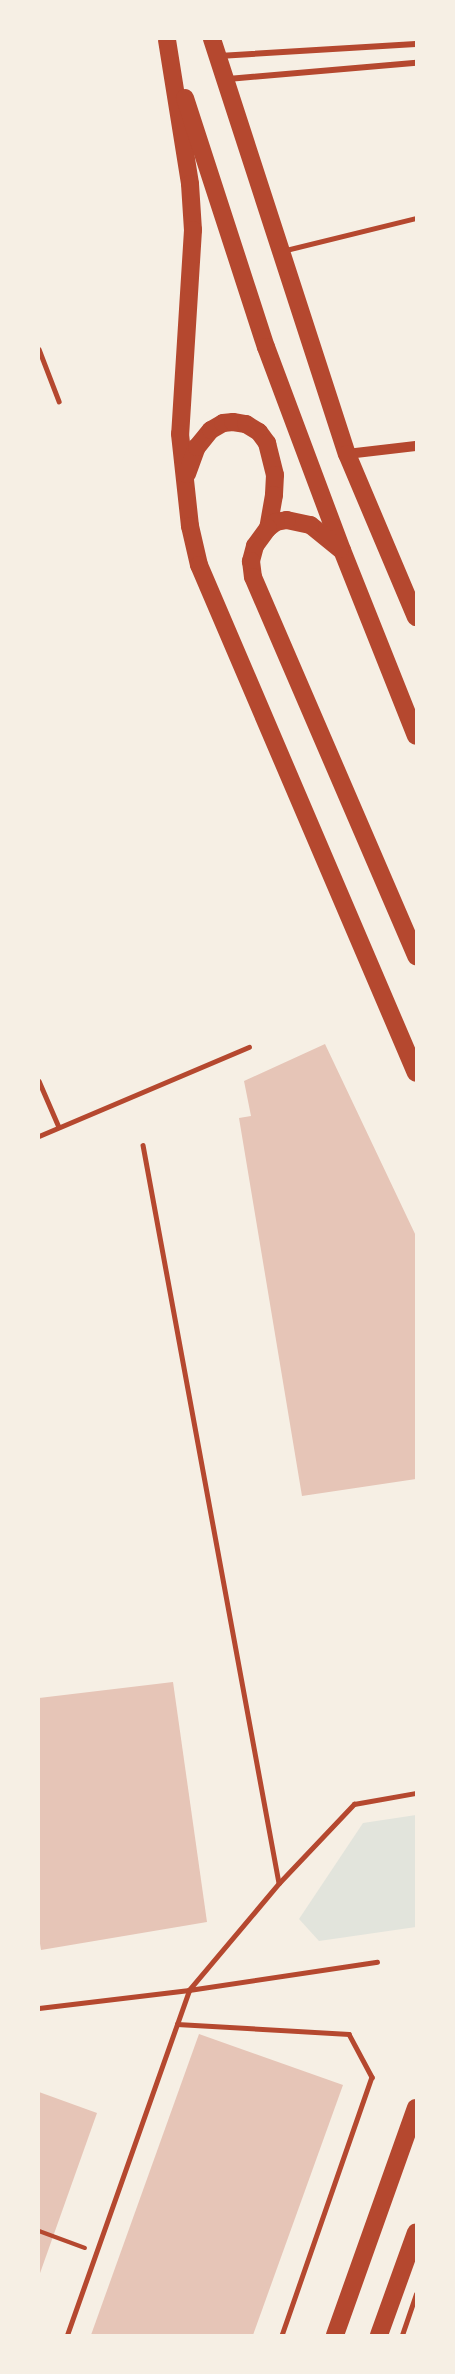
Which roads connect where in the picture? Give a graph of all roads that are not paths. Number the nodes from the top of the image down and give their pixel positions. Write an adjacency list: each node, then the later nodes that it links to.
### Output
1 (166, 40): 12 (highway); 14 (highway)
2 (416, 44): 3 (street)
3 (215, 47): 5 (highway)
4 (416, 63): 5 (street)
5 (225, 79): 7 (highway)
6 (416, 218): 7 (lane)
7 (280, 251): 11 (highway)
8 (39, 349): 9 (lane)
9 (59, 401)
10 (416, 446): 11 (street)
11 (347, 454): 15 (highway)
12 (184, 485): 13 (highway); 19 (highway)
13 (268, 528): 14 (highway); 17 (highway)
14 (342, 550): 16 (highway)
15 (416, 616)
16 (416, 736)
17 (416, 956)
18 (249, 1047): 21 (lane)
19 (416, 1073)
20 (39, 1081): 21 (lane)
21 (59, 1127): 22 (lane)
22 (39, 1136)
23 (142, 1145): 25 (lane)
24 (416, 1793): 25 (lane)
25 (279, 1883): 27 (lane)
26 (377, 1962): 27 (lane)
27 (189, 1990): 28 (lane); 29 (lane)
28 (39, 2007)
29 (177, 2024): 33 (lane); 34 (lane)
30 (416, 2108): 35 (highway)
31 (416, 2232): 36 (highway)
32 (416, 2294): 37 (lane)
33 (67, 2335)
34 (282, 2335)
35 (335, 2335)
36 (379, 2335)
37 (402, 2335)

